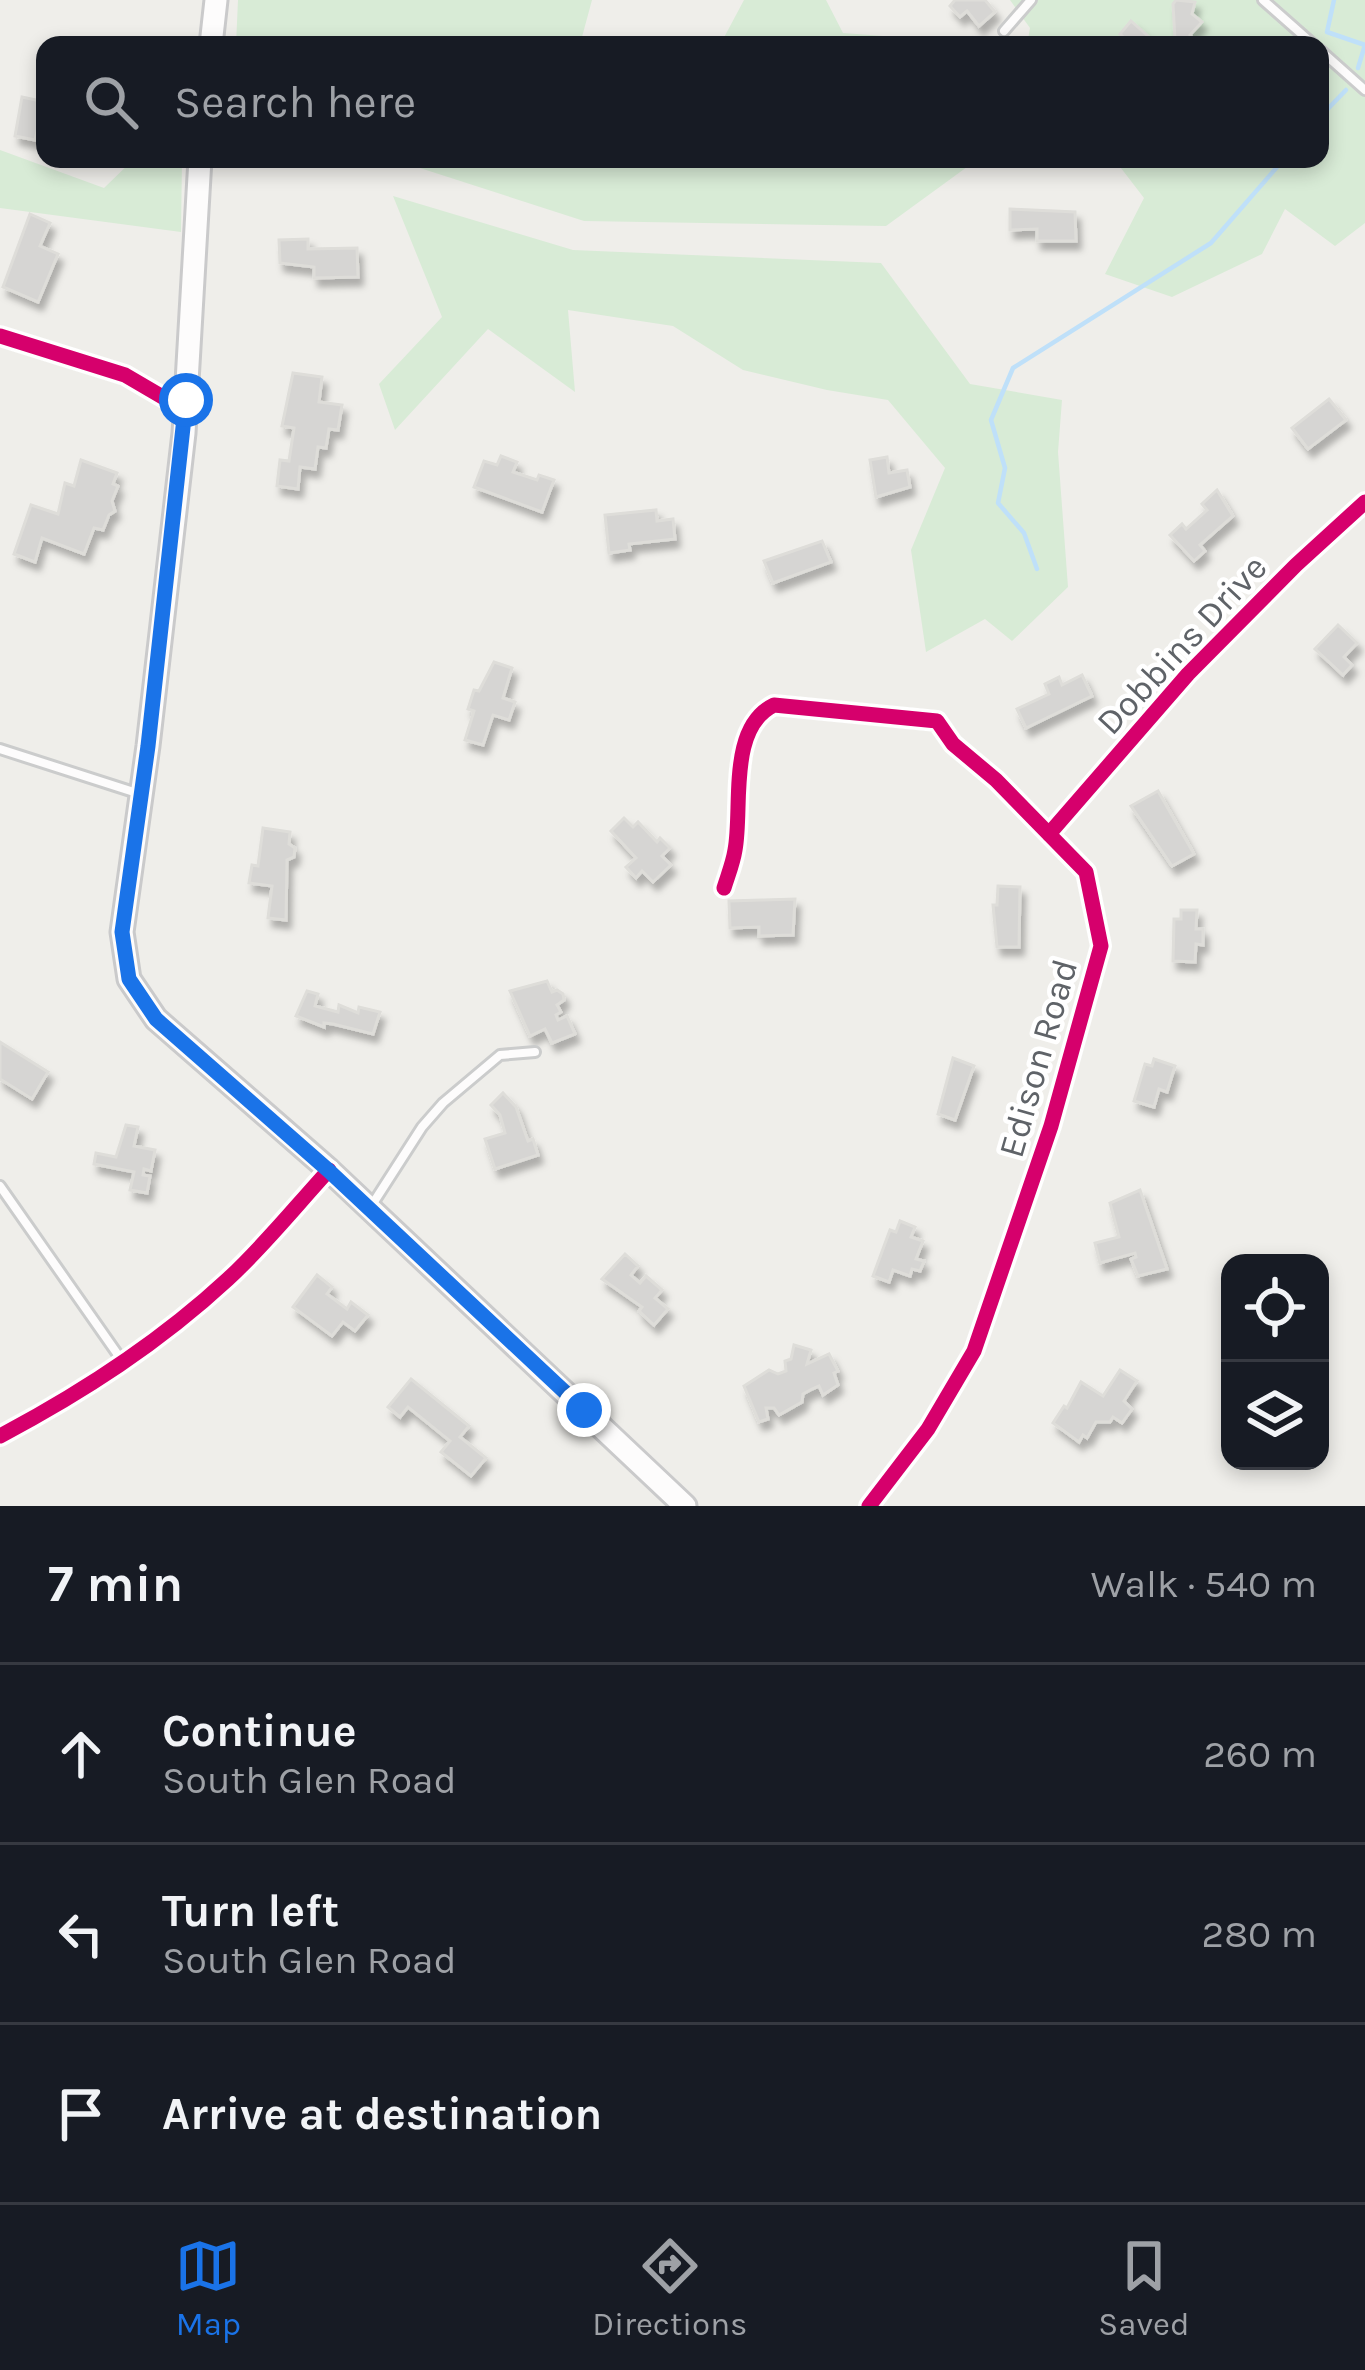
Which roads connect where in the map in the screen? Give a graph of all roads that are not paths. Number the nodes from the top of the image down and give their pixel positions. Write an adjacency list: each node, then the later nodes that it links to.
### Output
1 (216, 0): 5 (main road)
2 (1031, 0): 4 (lane)
3 (1263, 0): 6 (lane)
4 (1004, 31)
5 (213, 36)
6 (1304, 36)
7 (1329, 58): 8 (lane)
8 (1365, 90)
9 (199, 168): 11 (main road)
10 (0, 336): 11 (street)
11 (186, 400): 14 (main road)
12 (1365, 502): 15 (street, Dobbins Drive)
13 (0, 749): 14 (lane)
14 (142, 794): 18 (main road)
15 (1048, 834): 16 (street, Edison Road); 24 (street, Edison Road)
16 (724, 888)
17 (535, 1052): 20 (lane)
18 (328, 1170): 20 (main road); 21 (street)
19 (0, 1186): 21 (lane)
20 (369, 1209): 23 (main road)
21 (124, 1363): 22 (street)
22 (0, 1436)
23 (685, 1506)
24 (869, 1506)

